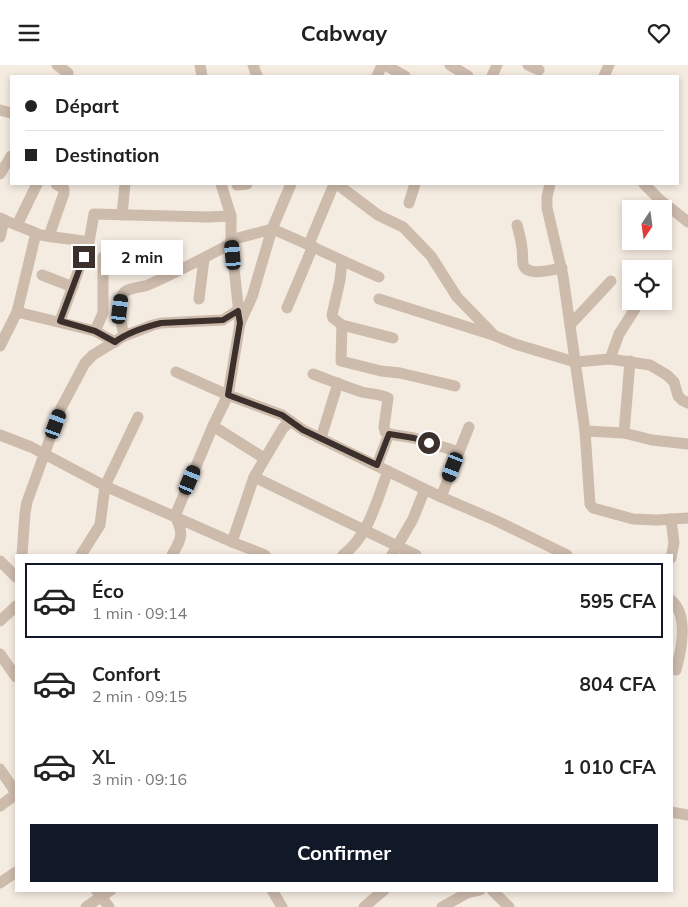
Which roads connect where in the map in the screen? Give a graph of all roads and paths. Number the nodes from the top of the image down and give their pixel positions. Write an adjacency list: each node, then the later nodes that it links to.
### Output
1 (57, 65): 6 (street)
2 (384, 65): 7 (street)
3 (450, 65): 8 (street)
4 (528, 65): 5 (street)
5 (539, 70)
6 (69, 71)
7 (403, 75)
8 (466, 75)
9 (10, 158): 10 (street)
10 (0, 174)
11 (37, 185): 26 (street)
12 (58, 185): 31 (street)
13 (125, 185): 22 (street)
14 (221, 185): 23 (street)
15 (291, 185): 28 (street)
16 (338, 185): 34 (street)
17 (339, 185): 55 (street)
18 (415, 185): 21 (street)
19 (550, 185): 38 (street)
20 (645, 185): 25 (street)
21 (409, 203)
22 (122, 215): 23 (street); 33 (street)
23 (231, 216): 32 (street)
24 (2, 219): 26 (street); 30 (street)
25 (688, 222)
26 (17, 225): 29 (street)
27 (517, 225): 38 (street)
28 (272, 229): 32 (street); 34 (street); 50 (street)
29 (36, 233): 31 (street); 48 (street)
30 (0, 237)
31 (49, 237): 33 (street)
32 (232, 241): 36 (street); 47 (street)
33 (89, 242): 42 (street)
34 (311, 245): 37 (street); 45 (street)
35 (159, 251): 54 (street)
36 (204, 259): 43 (street); 57 (street)
37 (342, 261): 40 (street); 51 (street)
38 (562, 268): 52 (street)
39 (42, 275): 42 (street)
40 (379, 277)
41 (611, 281): 52 (street)
42 (73, 287): 49 (street)
43 (199, 299)
44 (378, 299): 55 (street)
45 (287, 308)
46 (634, 310): 59 (street)
47 (238, 311): 50 (street); 57 (street)
48 (17, 312): 49 (street); 53 (street)
49 (60, 321): 54 (street)
50 (240, 323): 66 (street)
51 (342, 325): 56 (street); 65 (street)
52 (570, 325): 61 (street)
53 (5, 326): 58 (street)
54 (95, 331): 57 (street)
55 (493, 335): 61 (street)
56 (393, 337)
57 (119, 339): 79 (street)
58 (0, 346)
59 (610, 359): 60 (street); 61 (street)
60 (630, 361): 67 (street); 73 (street)
61 (575, 362): 72 (street)
62 (176, 373): 66 (street)
63 (313, 374): 64 (street)
64 (338, 383): 74 (street); 76 (street)
65 (455, 386)
66 (228, 395): 69 (street); 70 (street)
67 (688, 403)
68 (138, 417): 84 (street)
69 (291, 421): 76 (street); 80 (street)
70 (213, 426): 80 (street); 87 (street)
71 (469, 427): 78 (street)
72 (585, 431): 73 (street); 89 (street)
73 (624, 433): 77 (street)
74 (389, 434): 78 (street); 81 (street)
75 (0, 435): 79 (street)
76 (321, 438): 81 (street)
77 (688, 445)
78 (459, 452): 86 (street)
79 (45, 455): 84 (street); 93 (street)
80 (264, 458): 83 (street)
81 (377, 465): 82 (street)
82 (388, 471): 85 (street); 90 (street)
83 (254, 477): 90 (street); 91 (street)
84 (105, 486): 87 (street); 94 (street)
85 (424, 489): 86 (street); 92 (street)
86 (441, 497): 99 (street)
87 (175, 517): 91 (street); 95 (street)
88 (688, 518): 89 (street)
89 (671, 519): 100 (street)
90 (365, 531): 92 (street); 97 (street)
91 (232, 542): 96 (street)
92 (394, 551): 98 (street)
93 (22, 554)
94 (82, 554)
95 (173, 554)
96 (262, 554)
97 (344, 554)
98 (410, 554)
99 (565, 554)
100 (672, 554)
101 (0, 561): 102 (street)
102 (15, 576)
103 (673, 602): 108 (street)
104 (15, 607): 105 (street)
105 (0, 620)
106 (0, 654): 109 (street)
107 (688, 666): 108 (street)
108 (674, 672)
109 (15, 676)
110 (0, 769): 111 (street)
111 (15, 792)
112 (15, 794): 113 (street)
113 (0, 806)
114 (673, 812): 115 (street)
115 (688, 815)
116 (15, 873): 117 (street)
117 (0, 883)
118 (273, 892): 126 (street)
119 (281, 892): 126 (street)
120 (382, 892): 127 (street)
121 (471, 892): 128 (street)
122 (494, 892): 129 (street)
123 (99, 894): 124 (street); 125 (street)
124 (86, 907)
125 (110, 907)
126 (283, 907)
127 (364, 907)
128 (442, 907)
129 (510, 907)

